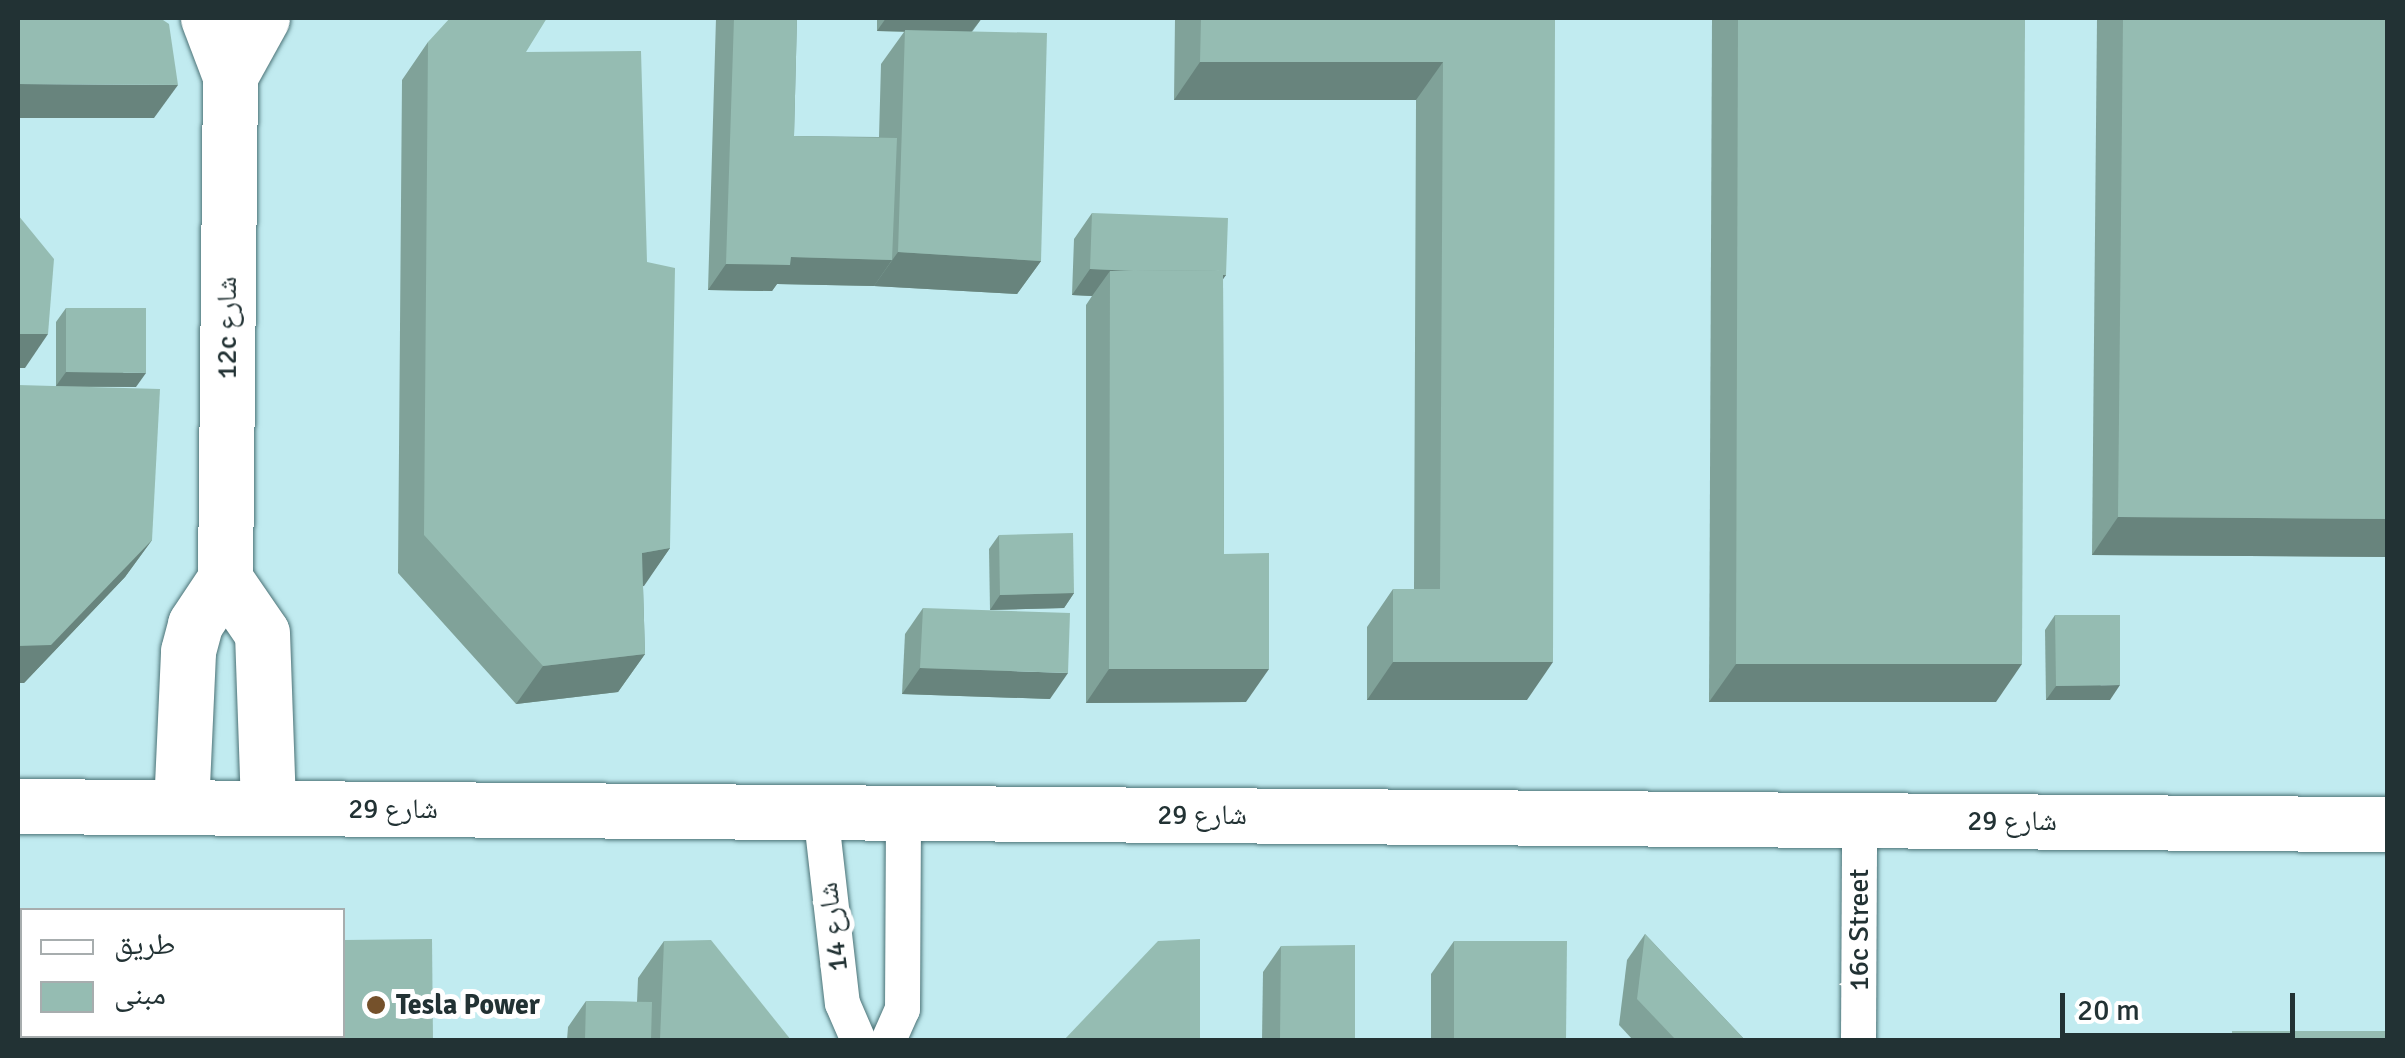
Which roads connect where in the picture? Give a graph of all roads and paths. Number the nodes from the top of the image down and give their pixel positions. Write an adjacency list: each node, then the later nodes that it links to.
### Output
1 (208, 18): 3 (street, 12c شارع)
2 (262, 18): 3 (street, 12c شارع)
3 (230, 76): 4 (street, 12c شارع)
4 (225, 579): 6 (street); 7 (street)
5 (18, 806): 6 (street, شارع 29)
6 (181, 807): 7 (street, شارع 29)
7 (268, 808): 8 (street, شارع 29)
8 (820, 811): 9 (street, شارع 29); 12 (lane, شارع 14)
9 (903, 813): 10 (street, شارع 29); 13 (lane)
10 (1859, 820): 11 (street, شارع 29); 14 (lane, 16c Street)
11 (2388, 824)
12 (858, 1040)
13 (888, 1040)
14 (1858, 1040)

